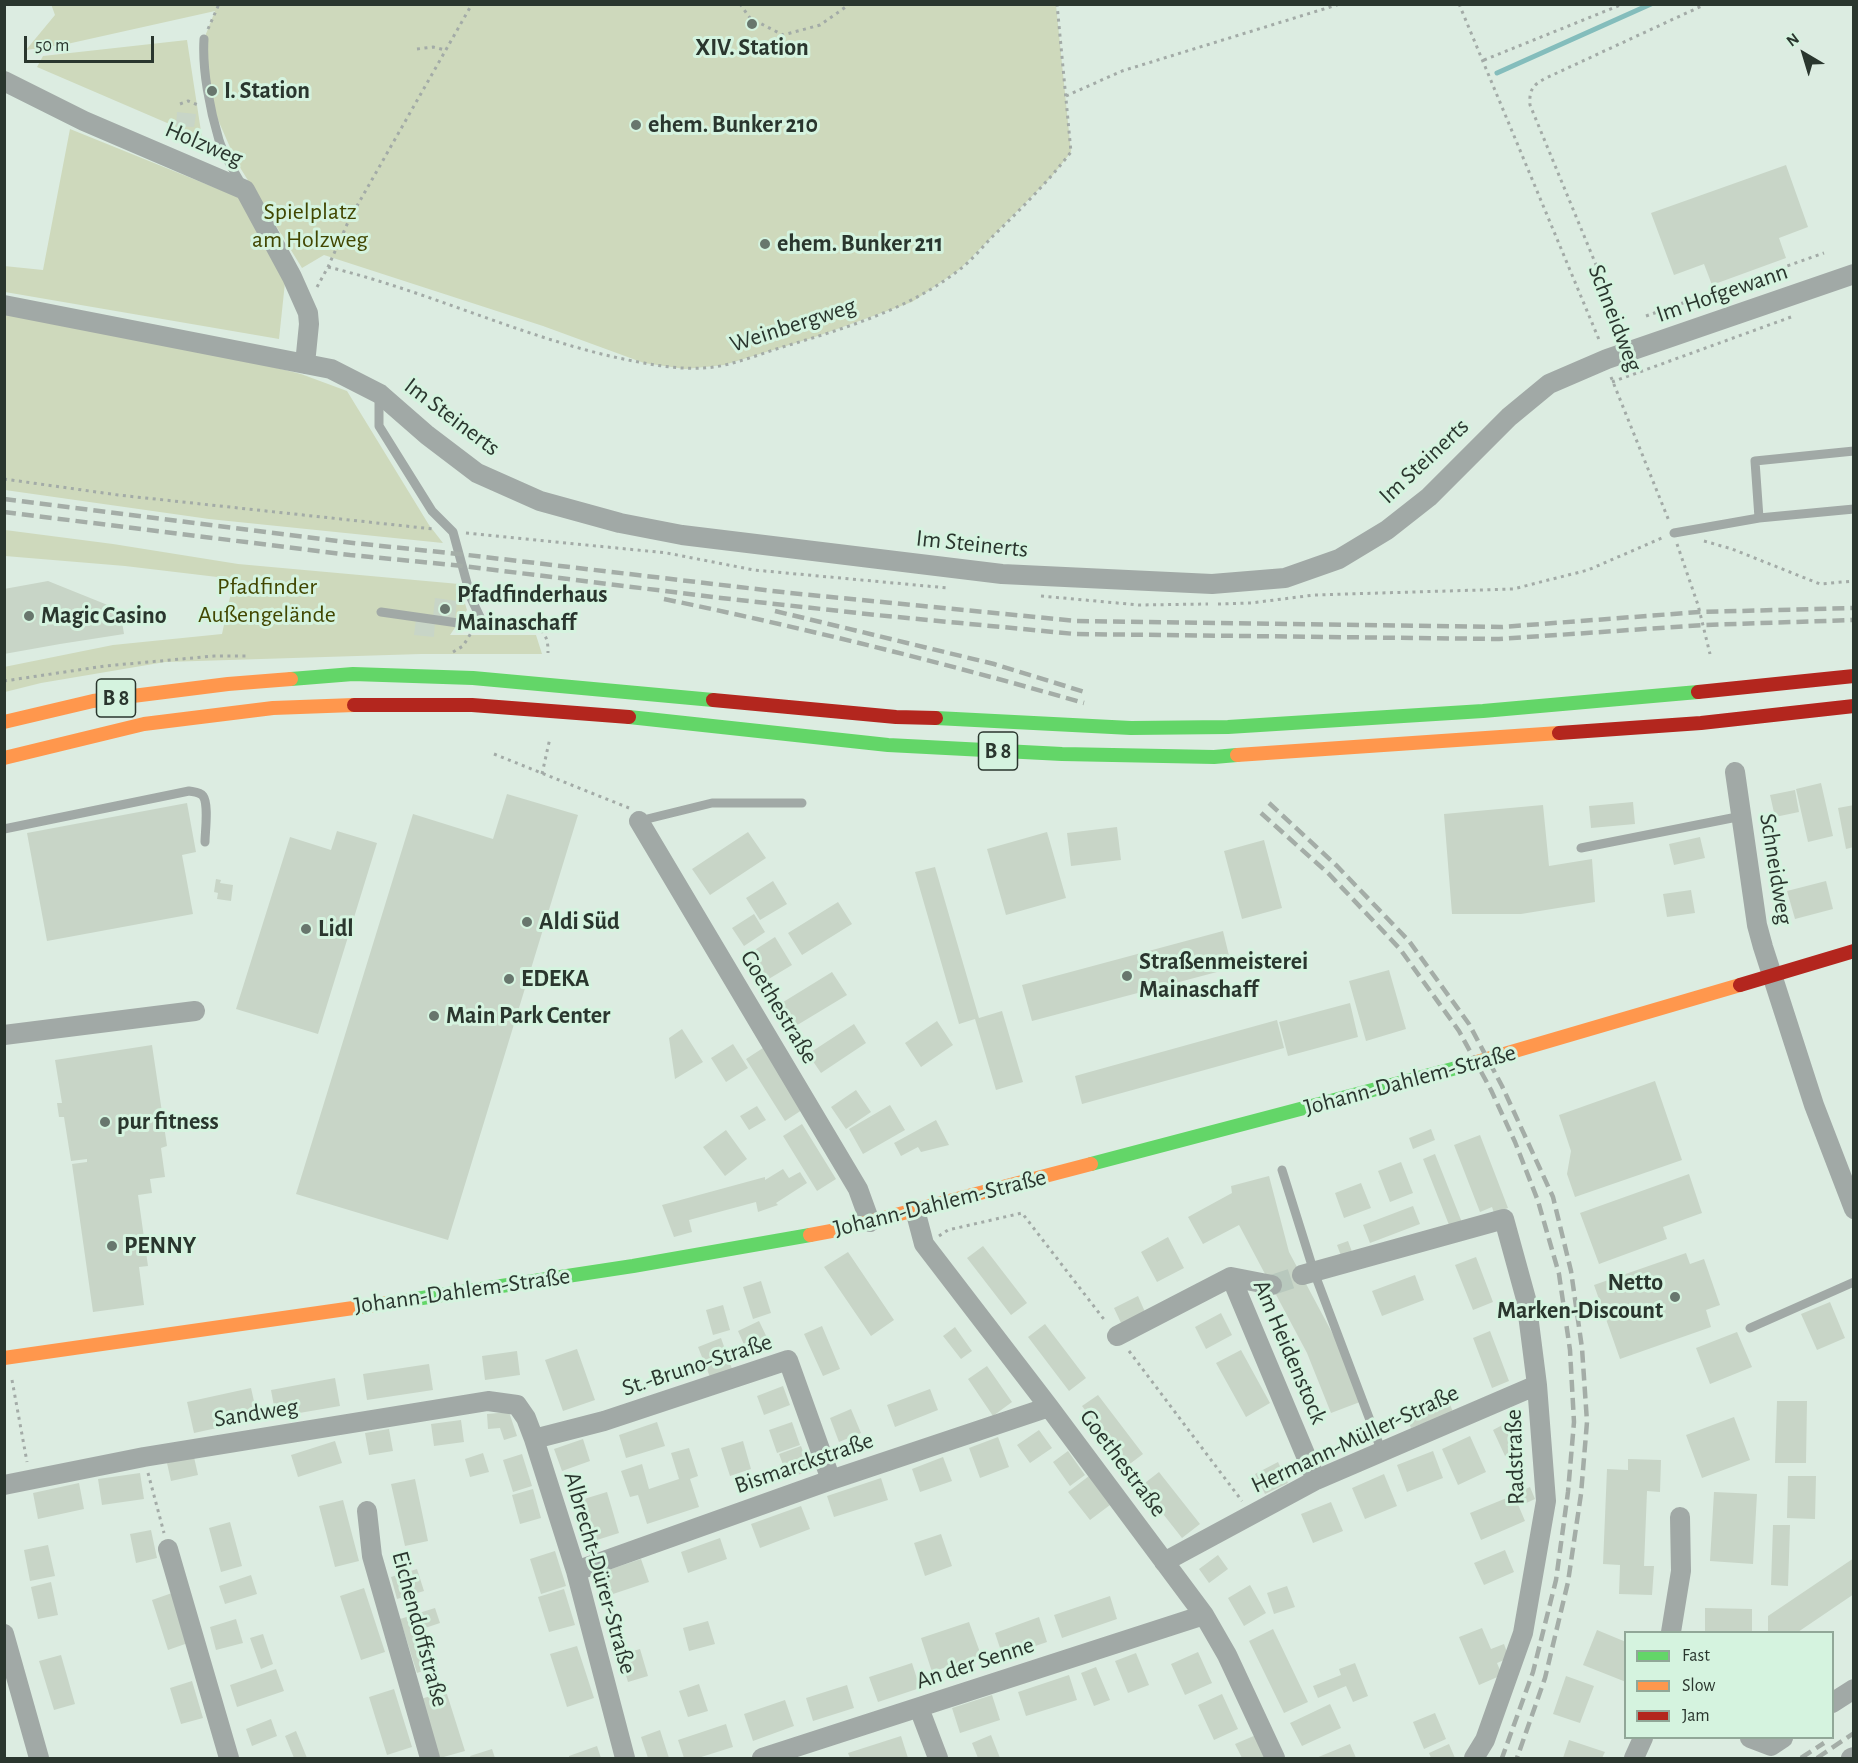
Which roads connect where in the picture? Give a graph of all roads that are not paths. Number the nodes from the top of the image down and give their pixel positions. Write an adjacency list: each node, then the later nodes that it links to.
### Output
1 (204, 39): 3 (lane)
2 (4, 81): 3 (street, Holzweg)
3 (245, 190): 7 (street, Holzweg)
4 (1854, 274): 6 (street, Im Hofgewann)
5 (4, 305): 7 (street, Im Steinerts)
6 (1607, 359): 8 (street, Im Steinerts)
7 (305, 364): 8 (street, Im Steinerts)
8 (380, 394): 13 (lane)
9 (1854, 451): 11 (lane)
10 (1854, 508): 11 (lane)
11 (1759, 518): 12 (lane)
12 (1674, 533)
13 (381, 612)
14 (1854, 676): 16 (main road, B 8)
15 (1854, 706): 17 (main road, B 8)
16 (4, 722)
17 (4, 758)
18 (1735, 772): 20 (street, Schneidweg)
19 (802, 803): 21 (lane)
20 (1742, 816): 24 (lane); 26 (street, Schneidweg)
21 (639, 822): 32 (street, Goethestraße)
22 (4, 829): 23 (lane)
23 (205, 842)
24 (1581, 848)
25 (1854, 951): 26 (main road, Johann-Dahlem-Straße)
26 (1771, 974): 30 (street, Schneidweg); 31 (main road, Johann-Dahlem-Straße)
27 (195, 1011): 28 (street)
28 (4, 1035)
29 (1282, 1170): 33 (lane)
30 (1854, 1209)
31 (915, 1210): 32 (main road, Johann-Dahlem-Straße); 42 (street, Goethestraße)
32 (870, 1222): 39 (main road, Johann-Dahlem-Straße)
33 (1308, 1274): 40 (street, Radstraße); 44 (lane)
34 (1231, 1277): 36 (street, Am Heidenstock); 38 (street, Am Heidenstock); 46 (street, Am Heidenstock)
35 (1854, 1282): 37 (lane)
36 (1272, 1285)
37 (1750, 1328)
38 (1118, 1336)
39 (6, 1357)
40 (1537, 1385): 44 (street, Hermann-Müller-Straße); 69 (street, Radstraße)
41 (517, 1405): 43 (street, Albrecht-Dürer-Straße); 47 (street, Sandweg)
42 (1049, 1407): 45 (street, Bismarckstraße); 51 (street, Goethestraße)
43 (534, 1439): 45 (street, St.-Bruno-Straße); 52 (street, Albrecht-Dürer-Straße)
44 (1382, 1452): 46 (street, Hermann-Müller-Straße)
45 (831, 1480): 52 (street, Bismarckstraße)
46 (1316, 1480): 51 (street, Hermann-Müller-Straße)
47 (4, 1485)
48 (367, 1511): 64 (street, Eichendoffstraße)
49 (1680, 1517): 54 (street)
50 (168, 1549): 63 (street)
51 (1164, 1562): 53 (street, Goethestraße)
52 (576, 1571): 65 (street, Albrecht-Dürer-Straße)
53 (1204, 1615): 58 (street, An der Senne); 68 (street, Goethestraße)
54 (1671, 1631)
55 (4, 1634): 62 (street)
56 (1854, 1689): 57 (street)
57 (1834, 1702)
58 (919, 1708): 66 (street, An der Senne); 67 (street)
59 (1642, 1739): 70 (street)
60 (1755, 1739): 61 (street)
61 (1780, 1739)
62 (39, 1758)
63 (229, 1758)
64 (430, 1758)
65 (625, 1758)
66 (762, 1758)
67 (938, 1758)
68 (1275, 1758)
69 (1474, 1758)
70 (1634, 1758)

